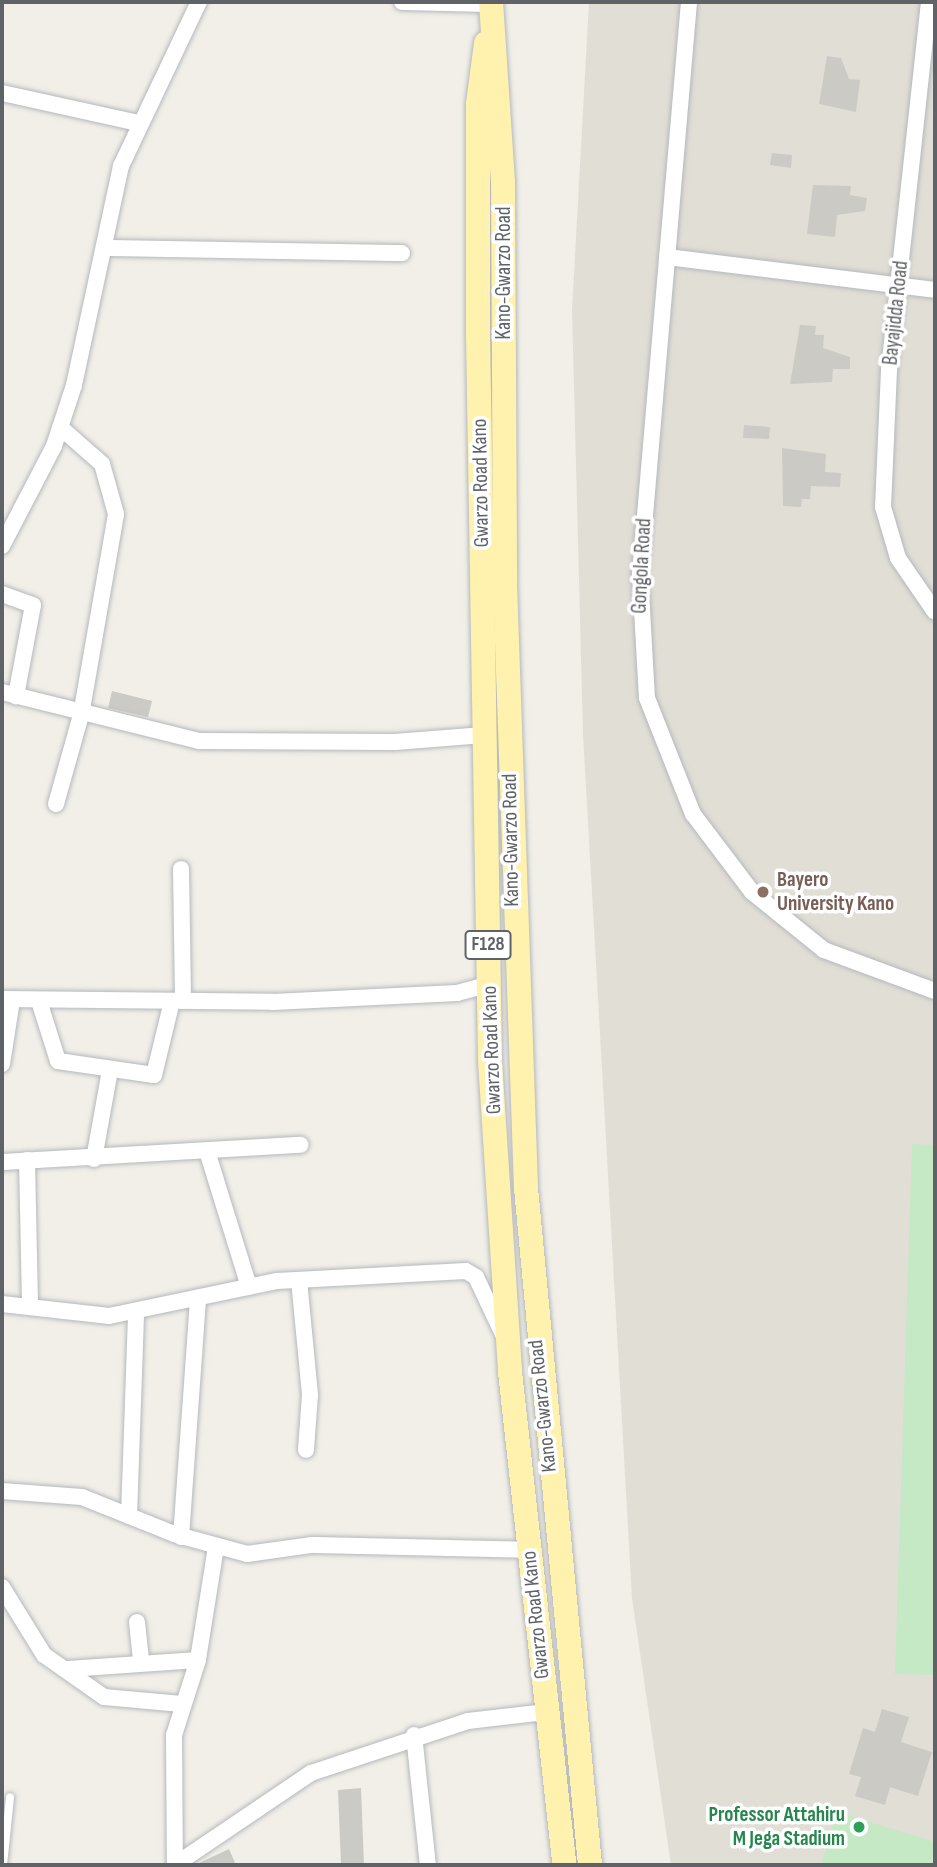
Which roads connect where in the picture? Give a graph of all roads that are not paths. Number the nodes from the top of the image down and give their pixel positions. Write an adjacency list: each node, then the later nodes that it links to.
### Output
1 (198, 2): 7 (street)
2 (402, 2): 5 (street)
3 (689, 2): 10 (street, Gongola Road)
4 (929, 2): 11 (street, Bayajidda Road)
5 (491, 9): 19 (main road, Gwarzo Road Kano / F128); 59 (main road, Kano-Gwarzo Road / F128)
6 (2, 93): 7 (street)
7 (138, 123): 8 (street)
8 (104, 248): 9 (street); 13 (street)
9 (402, 253)
10 (667, 257): 11 (street); 23 (street, Gongola Road)
11 (897, 285): 12 (street); 16 (street, Bayajidda Road)
12 (935, 290)
13 (60, 427): 14 (street); 18 (street)
14 (2, 546)
15 (2, 594): 17 (street)
16 (935, 612)
17 (9, 694): 18 (street)
18 (81, 715): 19 (street); 20 (street)
19 (484, 735): 22 (main road, Gwarzo Road Kano / F128)
20 (56, 804)
21 (181, 869): 26 (street)
22 (490, 984): 26 (street); 40 (main road, Gwarzo Road Kano / F128)
23 (935, 991)
24 (7, 999): 25 (street); 27 (street)
25 (39, 1001): 26 (street); 28 (street)
26 (177, 1001): 28 (street)
27 (2, 1064)
28 (110, 1070): 31 (street)
29 (300, 1145): 30 (street)
30 (208, 1151): 31 (street); 35 (street)
31 (94, 1159): 32 (street)
32 (27, 1160): 33 (street); 38 (street)
33 (2, 1163)
34 (299, 1280): 35 (street); 40 (street); 41 (street)
35 (249, 1287): 36 (street)
36 (198, 1298): 39 (street); 44 (street)
37 (2, 1304): 38 (street)
38 (30, 1305): 39 (street)
39 (136, 1312): 43 (street)
40 (507, 1343): 46 (main road, Gwarzo Road Kano / F128)
41 (306, 1450)
42 (2, 1491): 43 (street)
43 (129, 1516): 44 (street)
44 (181, 1536): 45 (street)
45 (216, 1548): 46 (street); 49 (street)
46 (529, 1550): 53 (main road, Gwarzo Road Kano / F128)
47 (2, 1587): 51 (street)
48 (137, 1622): 50 (street)
49 (198, 1660): 50 (street); 52 (street)
50 (141, 1661): 51 (street)
51 (68, 1669): 52 (street)
52 (182, 1704): 54 (street)
53 (546, 1712): 54 (street); 58 (main road, Gwarzo Road Kano / F128)
54 (414, 1735): 57 (street)
55 (9, 1797): 56 (lane)
56 (3, 1865)
57 (428, 1865)
58 (564, 1865)
59 (590, 1865)

